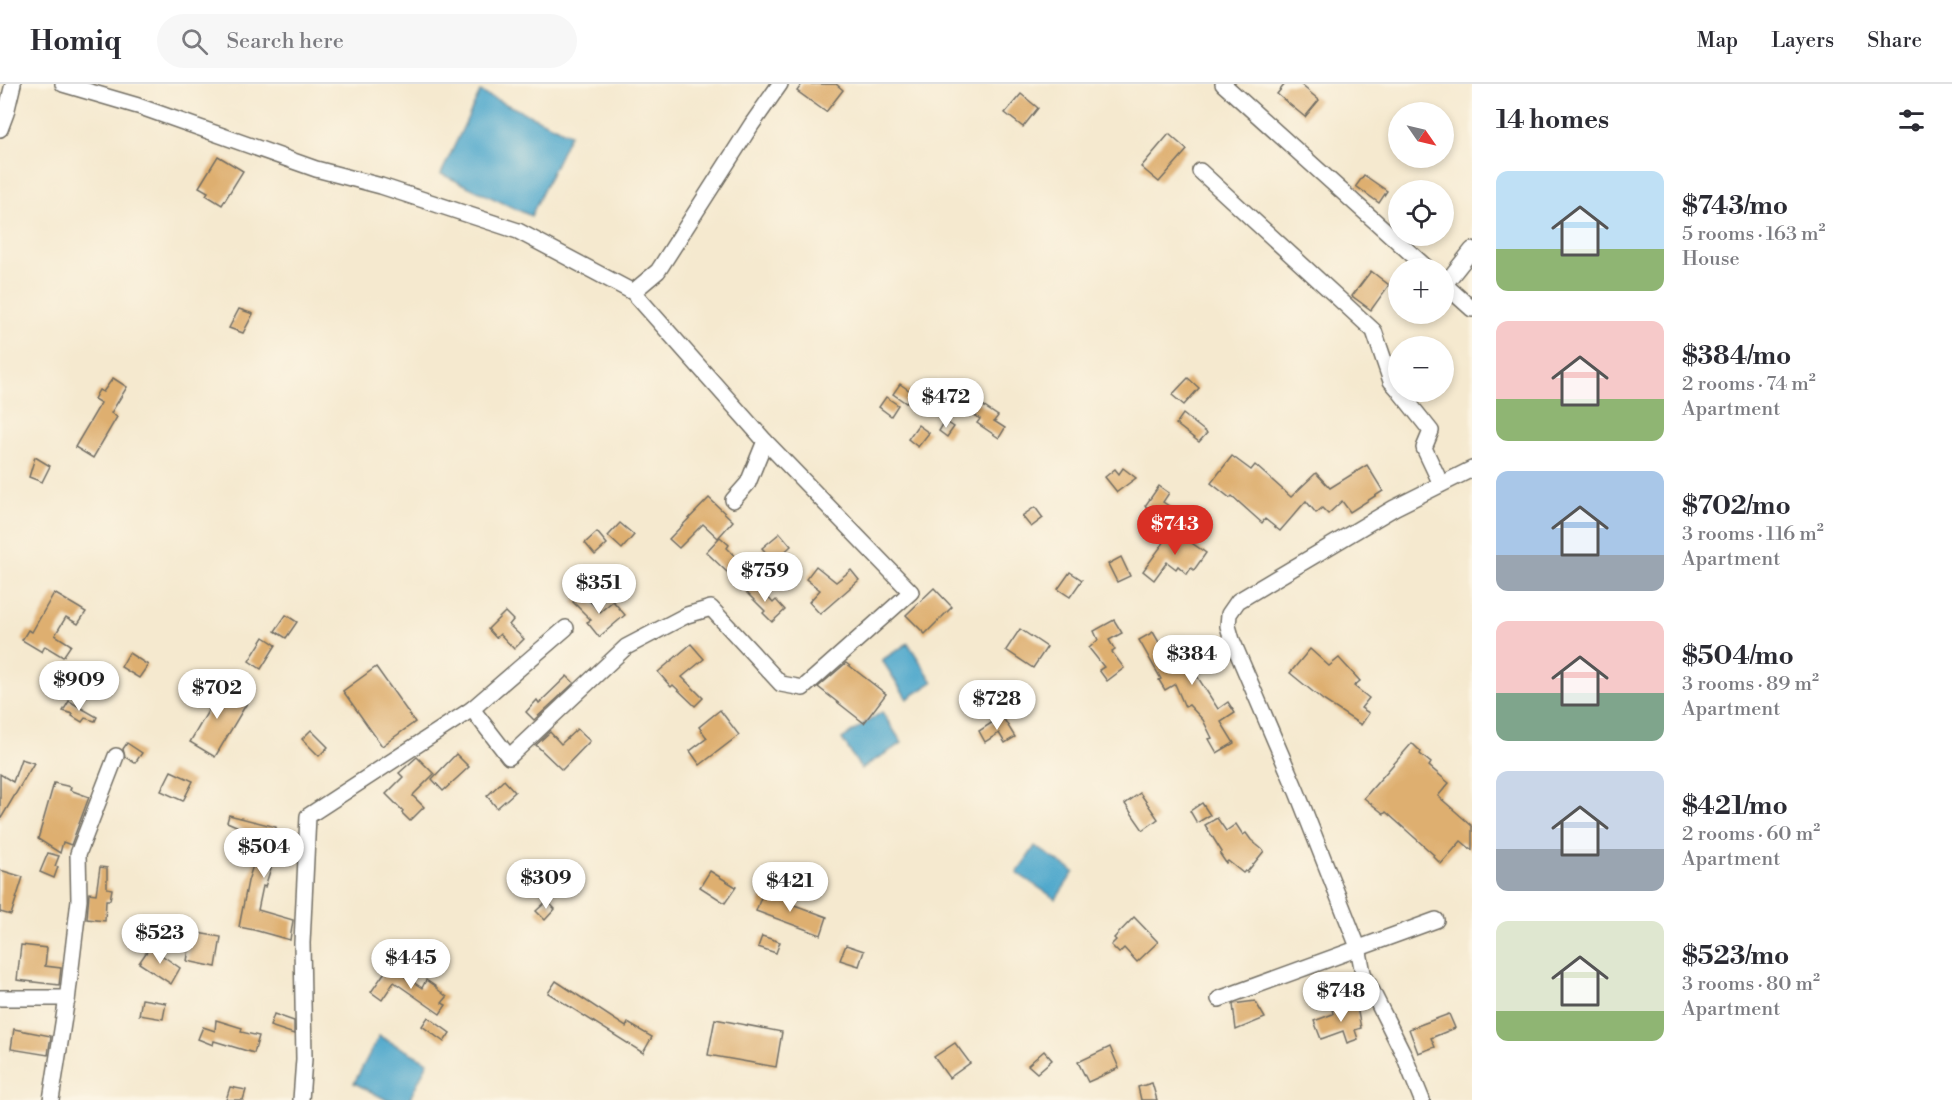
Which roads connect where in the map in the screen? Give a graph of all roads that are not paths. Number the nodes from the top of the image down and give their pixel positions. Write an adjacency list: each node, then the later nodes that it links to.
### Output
1 (12, 84): 5 (street)
2 (63, 84): 10 (street)
3 (780, 84): 10 (street)
4 (1223, 84): 8 (street)
5 (0, 129)
6 (1200, 171): 13 (street)
7 (1472, 250): 9 (street)
8 (1416, 258)
9 (1454, 272)
10 (633, 292): 15 (street)
11 (1454, 293): 12 (street)
12 (1472, 309)
13 (1388, 370)
14 (1408, 402): 17 (street)
15 (765, 441): 18 (street); 20 (street)
16 (1472, 469): 17 (street)
17 (1441, 484): 23 (street)
18 (733, 500)
19 (566, 628): 20 (street)
20 (472, 709): 28 (street)
21 (116, 756): 26 (street)
22 (1436, 920): 23 (street)
23 (1358, 947): 25 (street); 29 (street)
24 (0, 998): 26 (street)
25 (1219, 999)
26 (67, 1001): 27 (street)
27 (51, 1100)
28 (301, 1100)
29 (1422, 1100)

